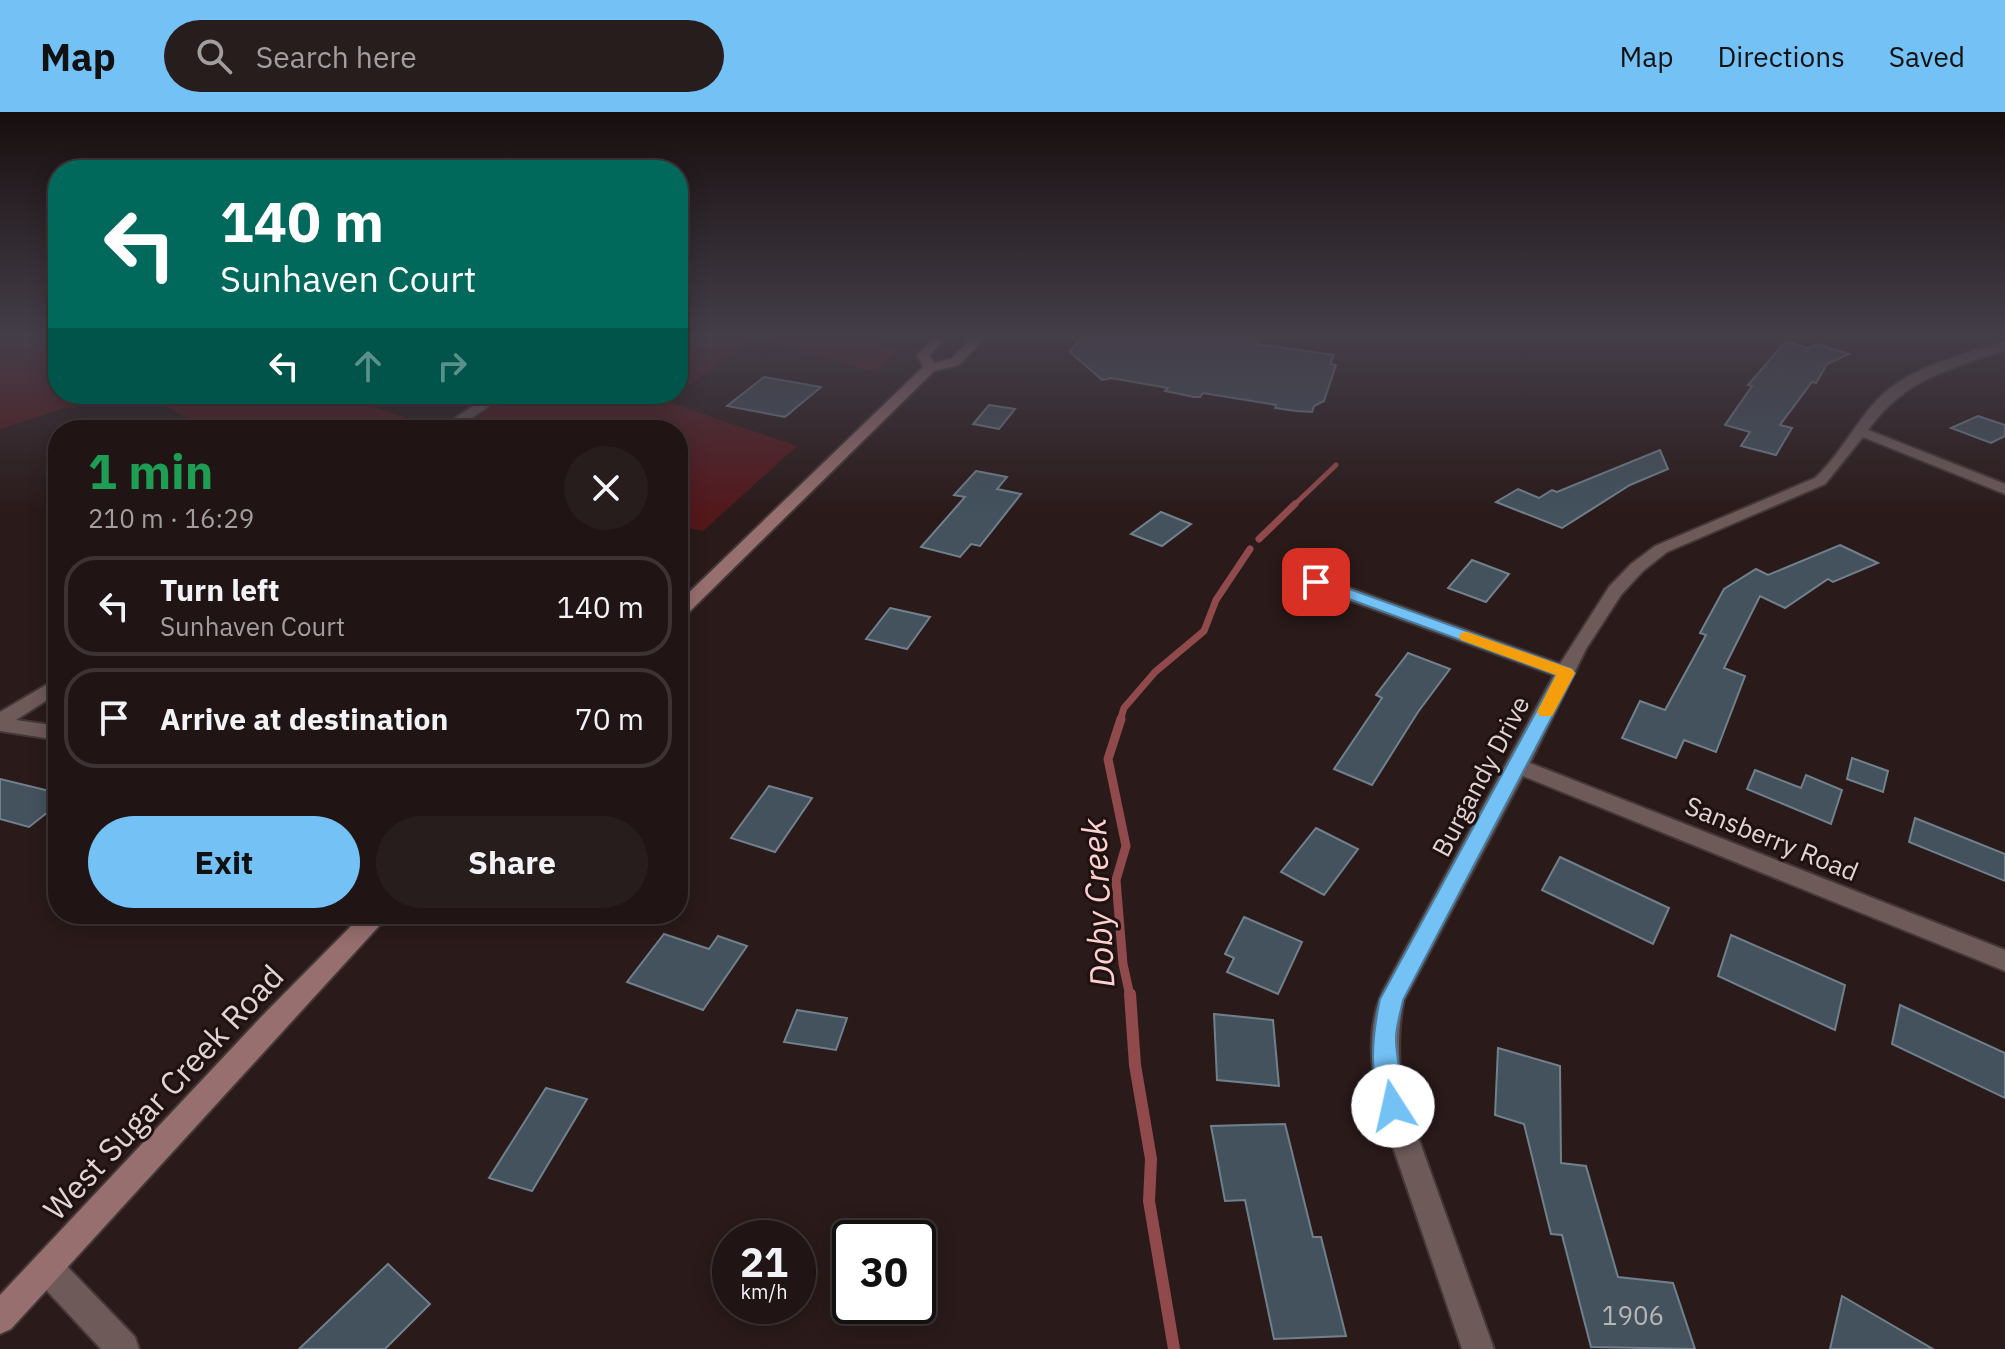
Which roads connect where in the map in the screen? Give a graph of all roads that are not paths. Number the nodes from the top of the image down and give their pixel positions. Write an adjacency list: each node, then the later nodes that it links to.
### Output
1 (901, 396): 8 (main road)
2 (1892, 396): 5 (street, Burgandy Drive)
3 (485, 404): 4 (street)
4 (460, 420)
5 (1862, 432): 6 (street); 9 (street, Burgandy Drive)
6 (2005, 489)
7 (1316, 582): 9 (street)
8 (688, 603)
9 (1566, 673): 13 (street, Burgandy Drive)
10 (48, 691): 11 (street)
11 (0, 723): 12 (street)
12 (48, 731)
13 (1518, 766): 15 (street, Sansberry Road); 19 (street, Burgandy Drive)
14 (368, 924): 16 (main road, West Sugar Creek Road)
15 (2005, 961)
16 (47, 1268): 17 (main road, West Sugar Creek Road); 18 (street)
17 (0, 1318)
18 (123, 1349)
19 (1478, 1349)

